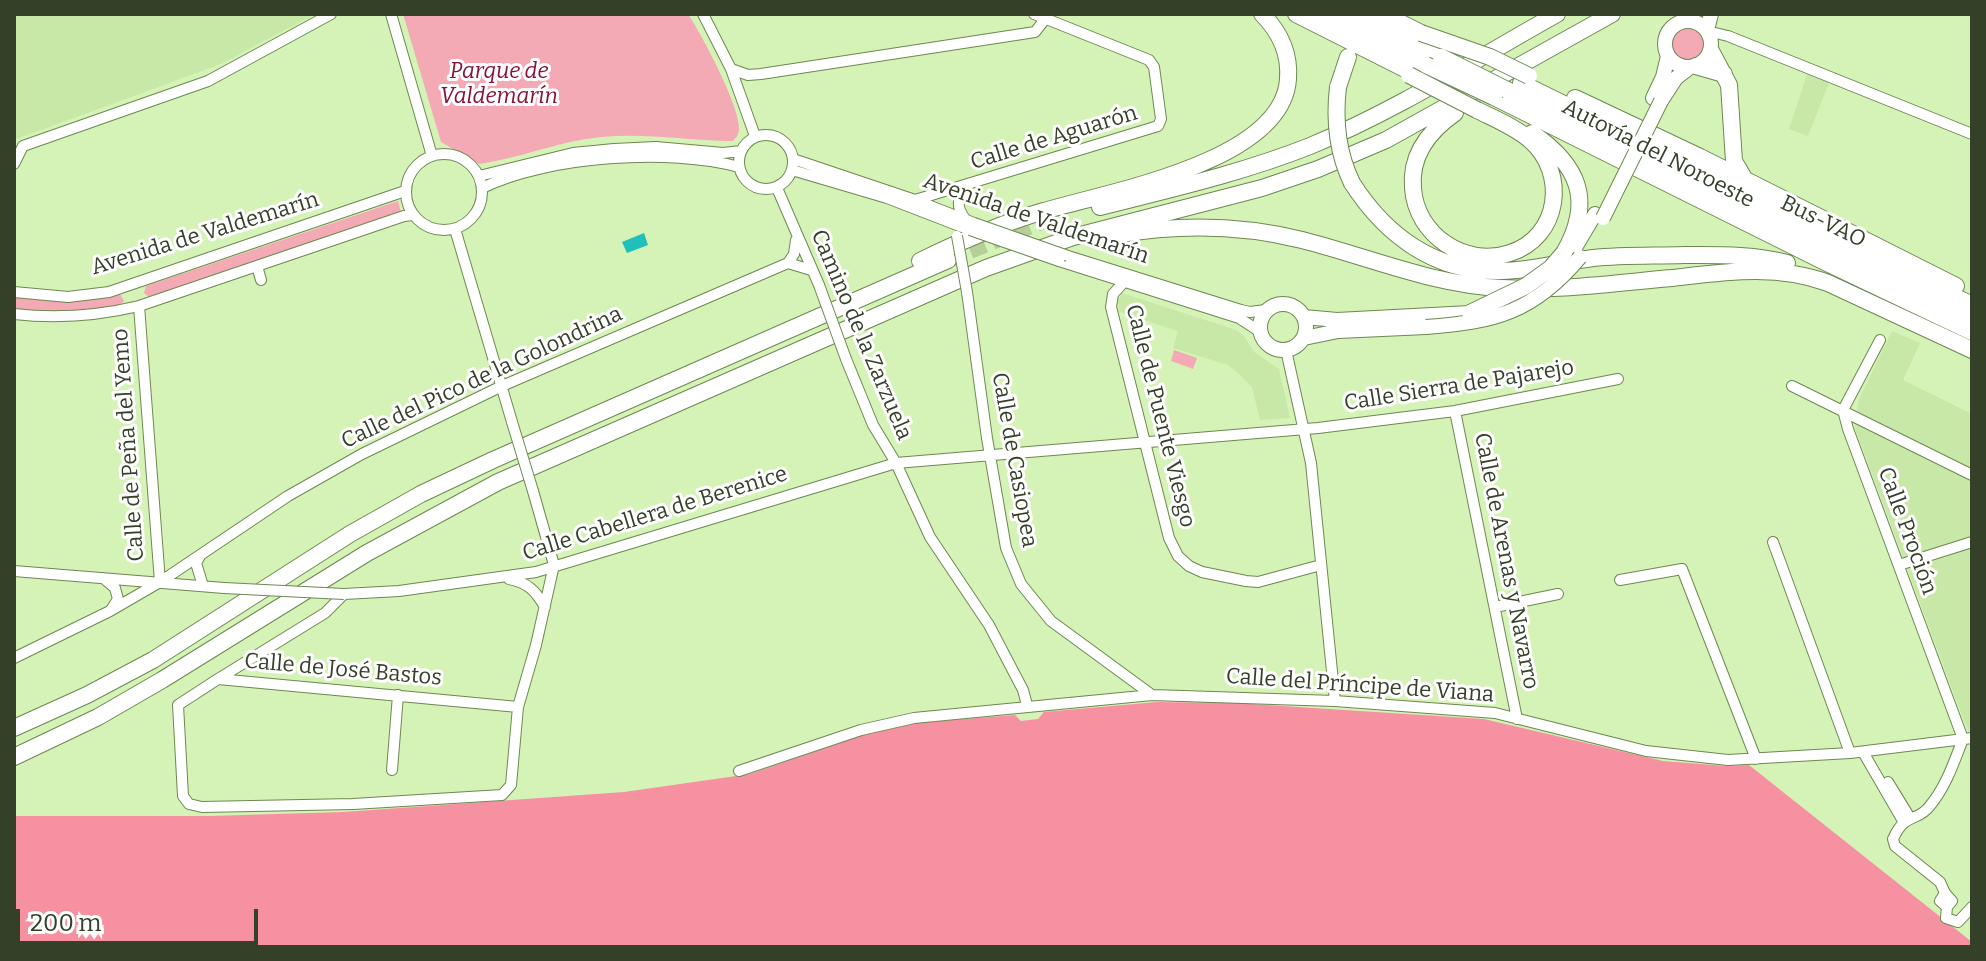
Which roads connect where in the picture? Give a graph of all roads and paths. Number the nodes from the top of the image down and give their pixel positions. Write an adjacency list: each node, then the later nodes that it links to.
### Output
1 (331, 14): 37 (street)
2 (391, 14): 35 (street)
3 (703, 14): 24 (street)
4 (1034, 14): 14 (street, Calle de Aguarón)
5 (1262, 14): 80 (highway)
6 (1296, 14): 22 (highway)
7 (1325, 14): 22 (highway, Autovía del Noroeste)
8 (1354, 14): 22 (highway)
9 (1383, 14): 28 (highway, Autovía del Noroeste, bridge)
10 (1538, 14): 29 (highway)
11 (1557, 14): 29 (highway)
12 (1612, 14): 16 (highway)
13 (1711, 14): 17 (main road)
14 (1046, 18): 25 (street); 42 (street, Calle de Aguarón)
15 (1673, 21): 17 (main road); 20 (main road)
16 (1594, 23): 28 (highway); 59 (highway)
17 (1707, 30): 18 (street); 19 (main road)
18 (1728, 36): 19 (street); 32 (street)
19 (1711, 48): 23 (main road); 26 (highway)
20 (1668, 56): 23 (main road); 30 (main road)
21 (1348, 57): 76 (highway, bridge)
22 (1422, 67): 28 (highway, Autovía del Noroeste, bridge)
23 (1692, 67): 26 (highway); 30 (main road)
24 (731, 69): 25 (street); 27 (street)
25 (761, 74): 27 (street)
26 (1724, 74): 31 (highway)
27 (740, 92): 33 (street)
28 (1502, 94): 36 (highway); 54 (highway); 65 (highway, Autovía del Noroeste); 71 (highway, Bus-VAO); 73 (highway, Autovía del Noroeste)
29 (1409, 97): 50 (highway)
30 (1657, 99): 54 (main road)
31 (1732, 123): 36 (highway); 41 (highway)
32 (1972, 134)
33 (755, 136): 34 (street); 38 (street)
34 (741, 151): 39 (street); 40 (street)
35 (432, 156): 40 (street); 46 (street)
36 (1700, 157): 41 (highway)
37 (14, 164)
38 (792, 165): 44 (street); 48 (street, Avenida de Valdemarín); 51 (street, Avenida de Valdemarín)
39 (739, 167): 43 (street); 44 (street)
40 (479, 176): 43 (street)
41 (1745, 179): 64 (highway)
42 (968, 184): 45 (street, Calle de Aguarón); 47 (street)
43 (482, 188): 52 (street)
44 (777, 188): 53 (street, Camino de la Zarzuela)
45 (948, 190): 47 (street); 48 (street, Calle de Aguarón)
46 (405, 191): 49 (street); 63 (street, Avenida de Valdemarín)
47 (959, 198): 51 (street, Calle de Casiopea)
48 (915, 200): 51 (street, Avenida de Valdemarín)
49 (413, 215): 52 (street); 58 (street, Avenida de Valdemarín)
50 (1046, 220)
51 (963, 226): 55 (street, Avenida de Valdemarín, bridge); 87 (street, Calle de Casiopea, bridge)
52 (455, 229): 81 (street)
53 (797, 238): 57 (street); 60 (street, Camino de la Zarzuela)
54 (1571, 255): 68 (highway, bridge); 74 (main road, bridge)
55 (1064, 258): 62 (street, Avenida de Valdemarín); 67 (street, Avenida de Valdemarín)
56 (948, 260): 80 (highway)
57 (788, 263): 60 (street); 81 (street, Calle del Pico de la Golondrina)
58 (257, 266): 61 (street, Avenida de Valdemarín); 66 (street, Avenida de Valdemarín)
59 (986, 268): 78 (highway); 119 (highway)
60 (811, 270): 88 (street, Camino de la Zarzuela, bridge)
61 (261, 280)
62 (1124, 282): 72 (street, Avenida de Valdemarín); 86 (street, Calle de Puente Viesgo)
63 (14, 292)
64 (1972, 294)
65 (1972, 305)
66 (139, 306): 69 (street, Avenida de Valdemarín); 100 (street, Calle de Peña del Yemo)
67 (1266, 310): 70 (main road); 72 (main road)
68 (1470, 313): 70 (main road)
69 (14, 314)
70 (1304, 317): 74 (main road)
71 (1972, 318)
72 (1259, 331): 77 (main road)
73 (1972, 332)
74 (1304, 338): 77 (main road)
75 (1880, 340): 83 (street)
76 (1972, 344)
77 (1286, 350): 85 (street)
78 (1972, 350)
79 (1618, 379): 84 (street, Calle Sierra de Pajarejo)
80 (673, 380): 115 (highway)
81 (502, 386): 92 (street, Calle del Pico de la Golondrina); 93 (street, bridge)
82 (1792, 386): 83 (street)
83 (1843, 410): 89 (street); 95 (street, Calle Proción)
84 (1455, 411): 85 (street, Calle Sierra de Pajarejo); 105 (street, Calle de Arenas y Navarro)
85 (1305, 430): 86 (street, Calle Cabellera de Berenice); 94 (street)
86 (1146, 443): 87 (street, Calle Cabellera de Berenice); 94 (street, Calle de Puente Viesgo)
87 (990, 455): 88 (street, Calle Cabellera de Berenice); 110 (street, Calle de Casiopea)
88 (896, 463): 93 (street, Calle Cabellera de Berenice); 112 (street, Camino de la Zarzuela)
89 (1972, 475)
90 (1773, 542): 118 (street)
91 (1972, 542): 95 (street)
92 (204, 551): 100 (street, Calle del Pico de la Golondrina); 101 (street)
93 (554, 565): 98 (street, Calle Cabellera de Berenice); 104 (street)
94 (1321, 565): 111 (street)
95 (1899, 565): 116 (street, Calle Proción)
96 (14, 571): 97 (street, Calle Cabellera de Berenice)
97 (103, 578): 100 (street, Calle Cabellera de Berenice); 106 (street)
98 (503, 578): 102 (street, Calle Cabellera de Berenice); 104 (street)
99 (1620, 580): 120 (street)
100 (160, 582): 101 (street, Calle Cabellera de Berenice); 106 (street, Calle del Pico de la Golondrina)
101 (203, 586): 102 (street, Calle Cabellera de Berenice, bridge)
102 (344, 594): 108 (street)
103 (1558, 594): 105 (street)
104 (545, 607): 113 (street)
105 (1495, 607): 114 (street, Calle de Arenas y Navarro)
106 (110, 611): 107 (street, Calle del Pico de la Golondrina)
107 (14, 658)
108 (218, 679): 109 (street, Calle de José Bastos); 113 (street, Calle de José Bastos)
109 (398, 695): 113 (street, Calle de José Bastos); 121 (street)
110 (1152, 695): 111 (street, Calle del Príncipe de Viana); 112 (street, Calle del Príncipe de Viana)
111 (1335, 701): 114 (street, Calle del Príncipe de Viana)
112 (1027, 705): 122 (street)
113 (518, 707)
114 (1517, 719): 120 (street, Calle del Príncipe de Viana)
115 (14, 728)
116 (1967, 739): 117 (street, Calle del Príncipe de Viana); 123 (street)
117 (1866, 752): 118 (street, Calle del Príncipe de Viana); 123 (street)
118 (1850, 753): 120 (street, Calle del Príncipe de Viana)
119 (14, 757)
120 (1756, 759)
121 (392, 770)
122 (739, 771)
123 (1906, 820): 124 (street)
124 (1972, 907)

